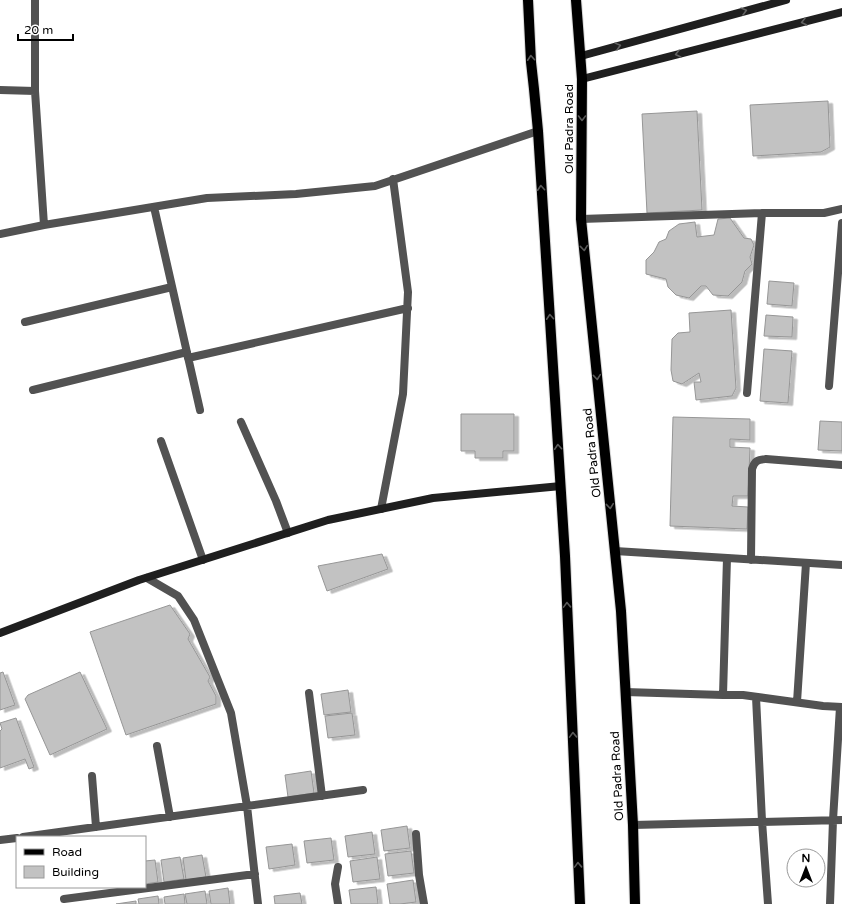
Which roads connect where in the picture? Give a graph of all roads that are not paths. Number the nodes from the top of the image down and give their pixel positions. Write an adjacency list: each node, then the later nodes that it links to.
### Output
1 (35, 0): 9 (street)
2 (528, 0): 10 (main road, one-way to 2)
3 (576, 0): 6 (main road, Old Padra Road)
4 (786, 0): 6 (street, one-way to 4)
5 (842, 12): 7 (street, one-way to 7)
6 (581, 56): 7 (main road, Old Padra Road)
7 (582, 79): 15 (main road, Old Padra Road, one-way to 15)
8 (0, 90): 9 (street)
9 (35, 91): 17 (street)
10 (538, 131): 11 (street); 30 (main road, one-way to 10)
11 (392, 180): 12 (street); 20 (street)
12 (154, 207): 17 (street); 19 (street)
13 (842, 209): 14 (street)
14 (762, 212): 15 (street); 25 (street)
15 (581, 219): 33 (main road, Old Padra Road, one-way to 33)
16 (842, 222): 23 (street)
17 (44, 225): 18 (street)
18 (0, 234)
19 (172, 287): 21 (street); 22 (street)
20 (408, 308): 22 (street); 31 (street)
21 (25, 322)
22 (188, 355): 24 (street); 26 (street)
23 (829, 386)
24 (33, 390)
25 (747, 393)
26 (200, 410)
27 (241, 422): 32 (street)
28 (161, 441): 35 (street)
29 (842, 465): 36 (street)
30 (561, 486): 31 (street); 70 (main road, one-way to 30)
31 (380, 509): 32 (street)
32 (288, 533): 35 (street)
33 (614, 551): 34 (street); 41 (main road, Old Padra Road)
34 (727, 558): 36 (street); 43 (street)
35 (203, 560): 39 (street)
36 (751, 560): 37 (street)
37 (806, 563): 38 (street); 45 (street)
38 (842, 565)
39 (147, 578): 40 (street); 51 (street)
40 (0, 633)
41 (625, 692): 43 (street); 56 (main road, Old Padra Road)
42 (309, 693): 50 (street)
43 (723, 695): 44 (street)
44 (756, 697): 45 (street); 55 (street)
45 (797, 702): 46 (street)
46 (841, 707): 53 (street)
47 (157, 746): 52 (street)
48 (92, 776): 57 (street)
49 (363, 790): 50 (street)
50 (322, 796): 51 (street)
51 (247, 806): 52 (street); 63 (street)
52 (170, 817): 57 (street)
53 (833, 820): 54 (street); 55 (street); 73 (street)
54 (842, 820)
55 (762, 821): 56 (street); 72 (street)
56 (633, 825): 71 (main road, Old Padra Road)
57 (96, 827): 59 (street)
58 (416, 834): 69 (street)
59 (30, 836)
60 (16, 838): 61 (street)
61 (0, 840)
62 (338, 867): 68 (street)
63 (255, 874): 65 (street); 67 (street)
64 (144, 888): 66 (street)
65 (146, 888)
66 (64, 898)
67 (258, 904)
68 (338, 904)
69 (424, 904)
70 (580, 904)
71 (635, 904)
72 (768, 904)
73 (830, 904)

